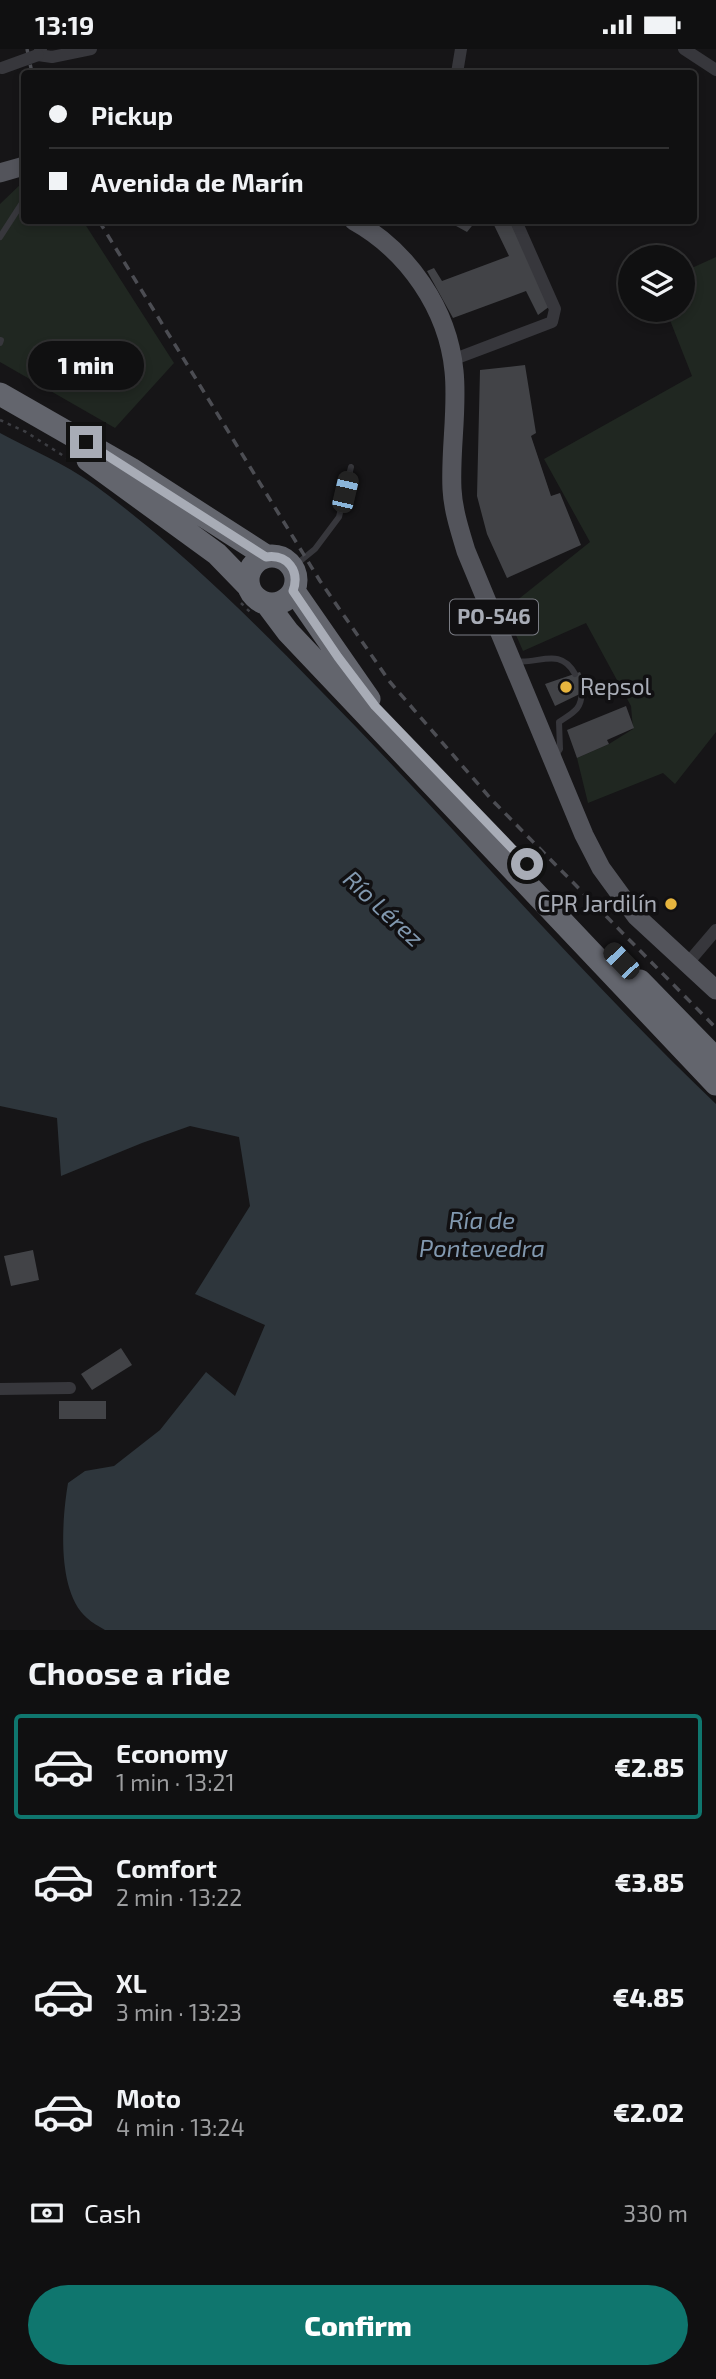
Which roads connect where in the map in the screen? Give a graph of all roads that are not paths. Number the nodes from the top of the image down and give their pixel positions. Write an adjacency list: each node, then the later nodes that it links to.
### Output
1 (91, 49): 4 (street)
2 (461, 49): 6 (street)
3 (684, 49): 7 (street)
4 (40, 52): 5 (street, bridge)
5 (1, 68)
6 (458, 70)
7 (716, 70)
8 (21, 167): 9 (main road)
9 (0, 173)
10 (21, 205): 13 (lane)
11 (359, 224): 14 (main road, PO-546)
12 (517, 224): 14 (street)
13 (0, 237)
14 (452, 360): 23 (main road, PO-546)
15 (0, 394): 18 (highway)
16 (0, 410): 20 (highway)
17 (351, 467): 19 (lane)
18 (266, 557): 19 (highway); 20 (highway)
19 (293, 567): 21 (highway)
20 (249, 587): 22 (highway)
21 (293, 591): 22 (highway); 30 (highway)
22 (267, 604): 31 (highway)
23 (512, 660): 24 (lane); 26 (main road, PO-546)
24 (575, 674)
25 (582, 692): 26 (lane)
26 (553, 760): 28 (main road, PO-546)
27 (716, 930): 28 (street)
28 (687, 964): 29 (main road, PO-546)
29 (716, 990)
30 (716, 1059)
31 (716, 1084)
32 (70, 1388): 33 (street)
33 (0, 1389)

